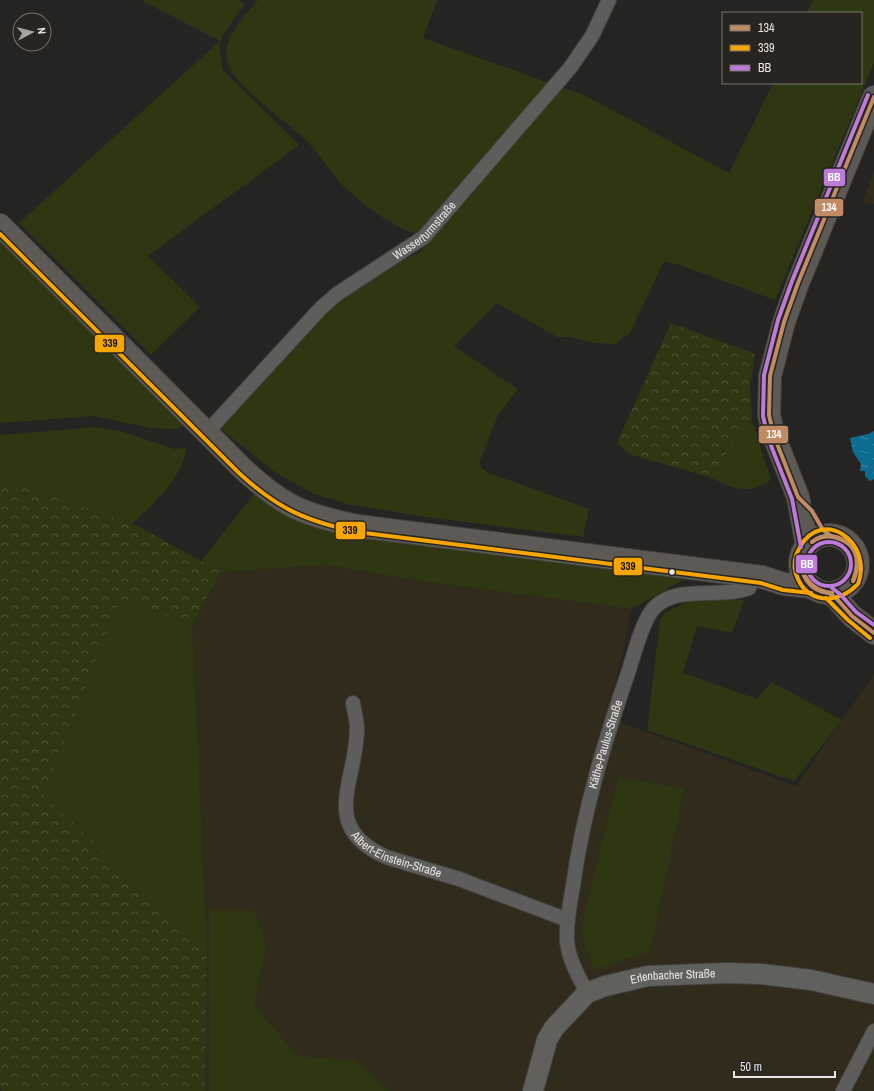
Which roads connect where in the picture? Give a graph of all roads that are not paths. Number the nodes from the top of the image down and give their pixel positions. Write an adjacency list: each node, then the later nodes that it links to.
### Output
1 (609, 0): 4 (street, Wasserturmstraße)
2 (874, 97): 5 (main road)
3 (0, 225): 4 (main road)
4 (208, 431): 8 (main road)
5 (798, 497): 6 (main road); 7 (main road)
6 (831, 536): 7 (main road); 9 (main road)
7 (804, 554): 8 (main road); 10 (main road)
8 (758, 577): 10 (main road); 13 (street, Käthe-Paulus-Straße)
9 (853, 581): 10 (main road); 11 (main road)
10 (820, 590): 11 (main road)
11 (872, 631)
12 (353, 703): 13 (street, Albert-Einstein-Straße)
13 (568, 920): 14 (street, Käthe-Paulus-Straße)
14 (587, 994): 15 (street, Erlenbacher Straße); 17 (street, Erlenbacher Straße)
15 (874, 994)
16 (874, 1031): 18 (street)
17 (533, 1091)
18 (843, 1091)

